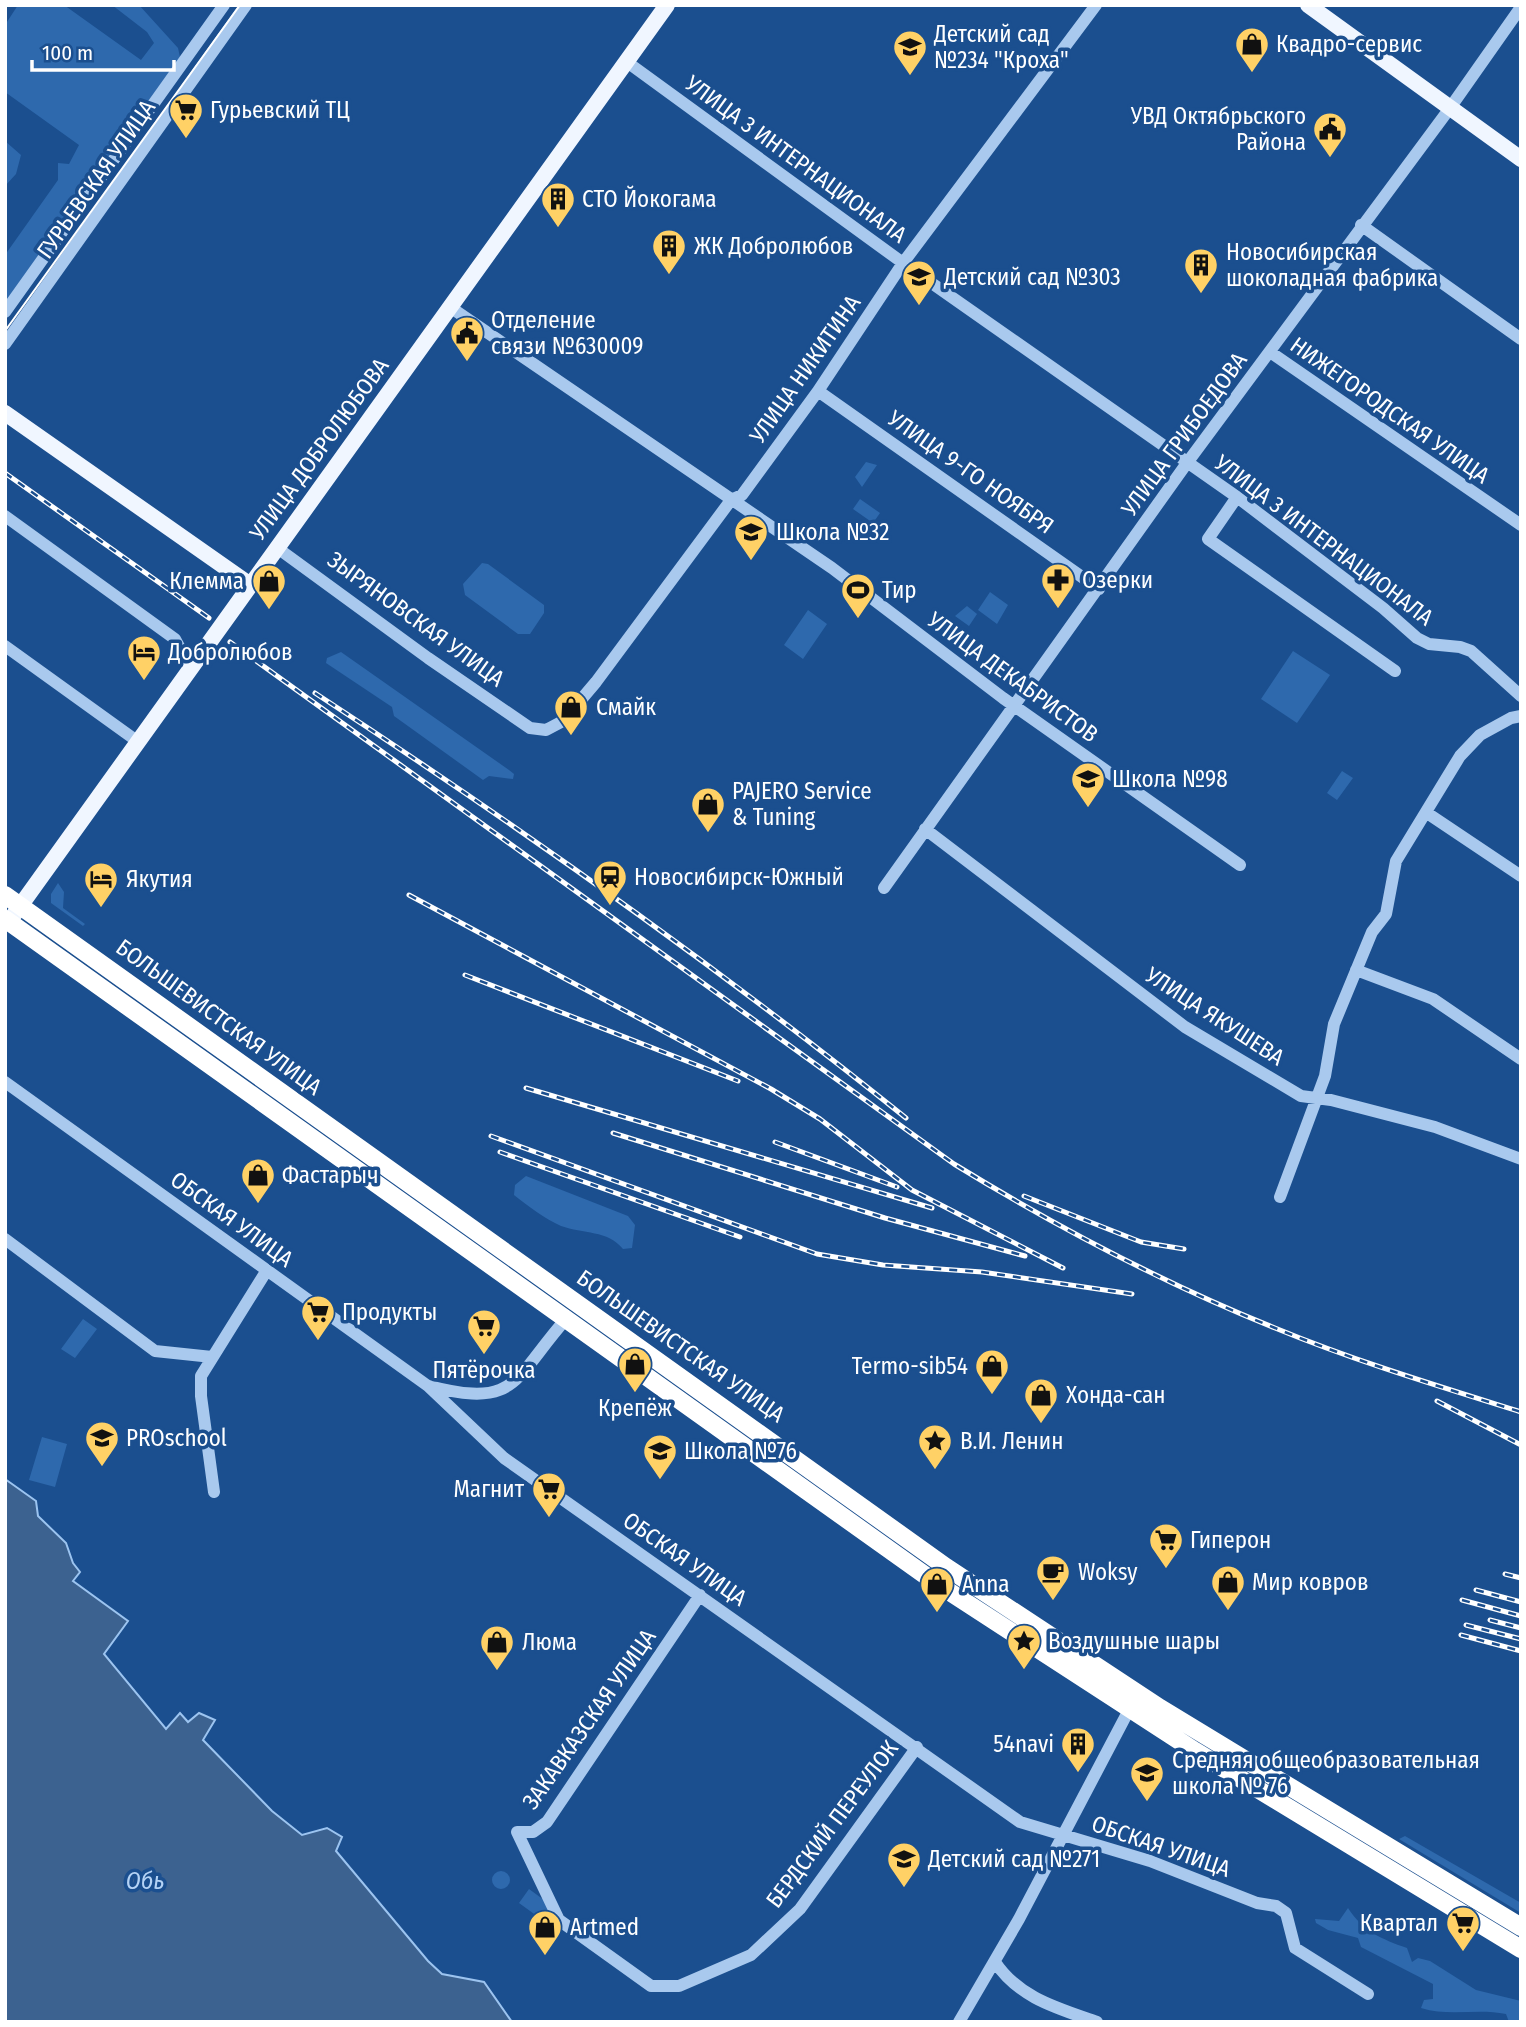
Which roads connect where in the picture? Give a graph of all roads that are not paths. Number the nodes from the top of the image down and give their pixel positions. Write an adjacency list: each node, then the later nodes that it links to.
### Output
1 (225, 5): 13 (street, ГУРЬЕВСКАЯ УЛИЦА)
2 (246, 5): 15 (street, ГУРЬЕВСКАЯ УЛИЦА)
3 (667, 5): 7 (main road, УЛИЦА ДОБРОЛЮБОВА)
4 (1096, 5): 11 (street, УЛИЦА НИКИТИНА)
5 (1308, 5): 8 (main road)
6 (1521, 7): 8 (street, УЛИЦА ГРИБОЕДОВА)
7 (627, 62): 11 (street, УЛИЦА 3 ИНТЕРНАЦИОНАЛА); 12 (main road, УЛИЦА ДОБРОЛЮБОВА)
8 (1450, 108): 9 (main road); 10 (street, УЛИЦА ГРИБОЕДОВА)
9 (1521, 159)
10 (1361, 226): 14 (street); 16 (street, УЛИЦА ГРИБОЕДОВА)
11 (903, 263): 17 (street, УЛИЦА НИКИТИНА); 19 (street, УЛИЦА 3 ИНТЕРНАЦИОНАЛА)
12 (450, 307): 21 (street, УЛИЦА ДЕКАБРИСТОВ); 24 (main road, УЛИЦА ДОБРОЛЮБОВА)
13 (5, 312)
14 (1521, 339)
15 (5, 344)
16 (1270, 352): 19 (street, УЛИЦА ГРИБОЕДОВА); 23 (street, НИЖЕГОРОДСКАЯ УЛИЦА)
17 (818, 391): 21 (street, УЛИЦА НИКИТИНА); 26 (street, УЛИЦА 9-ГО НОЯБРЯ)
18 (5, 413): 25 (main road)
19 (1186, 463): 20 (street, УЛИЦА 3 ИНТЕРНАЦИОНАЛА); 26 (street, УЛИЦА ГРИБОЕДОВА)
20 (1237, 497): 29 (street); 30 (street, УЛИЦА 3 ИНТЕРНАЦИОНАЛА)
21 (731, 500): 31 (street, УЛИЦА ДЕКАБРИСТОВ); 33 (street, УЛИЦА НИКИТИНА)
22 (5, 516): 28 (street)
23 (1521, 525)
24 (276, 547): 25 (main road, УЛИЦА ДОБРОЛЮБОВА); 33 (street, ЗЫРЯНОВСКАЯ УЛИЦА)
25 (249, 584): 28 (main road, УЛИЦА ДОБРОЛЮБОВА)
26 (1100, 589): 31 (street, УЛИЦА ГРИБОЕДОВА)
27 (5, 646): 34 (street)
28 (194, 661): 34 (main road, УЛИЦА ДОБРОЛЮБОВА)
29 (1395, 671)
30 (1521, 696)
31 (1015, 706): 36 (street, УЛИЦА ГРИБОЕДОВА); 37 (street, УЛИЦА ДЕКАБРИСТОВ)
32 (1521, 716): 35 (street)
33 (530, 728)
34 (137, 741): 41 (main road, УЛИЦА ДОБРОЛЮБОВА)
35 (1427, 813): 38 (street); 43 (street)
36 (925, 829): 39 (street, УЛИЦА ГРИБОЕДОВА); 46 (street, УЛИЦА ЯКУШЕВА)
37 (1240, 864)
38 (1521, 876)
39 (884, 888)
40 (5, 895): 41 (highway, БОЛЬШЕВИСТСКАЯ УЛИЦА)
41 (20, 906): 42 (main road, УЛИЦА ДОБРОЛЮБОВА); 59 (highway, БОЛЬШЕВИСТСКАЯ УЛИЦА)
42 (7, 920): 51 (highway, БОЛЬШЕВИСТСКАЯ УЛИЦА)
43 (1356, 970): 44 (street); 46 (street)
44 (1521, 1059)
45 (5, 1082): 50 (street, ОБСКАЯ УЛИЦА)
46 (1316, 1100): 47 (street, УЛИЦА ЯКУШЕВА); 48 (street)
47 (1521, 1159)
48 (1279, 1197)
49 (5, 1239): 52 (street)
50 (267, 1270): 52 (street); 53 (street, ОБСКАЯ УЛИЦА)
51 (566, 1319): 53 (street); 56 (highway, БОЛЬШЕВИСТСКАЯ УЛИЦА)
52 (212, 1357): 54 (street)
53 (428, 1386): 55 (street, ОБСКАЯ УЛИЦА)
54 (214, 1492)
55 (700, 1595): 57 (street, ОБСКАЯ УЛИЦА); 61 (street, ЗАКАВКАЗСКАЯ УЛИЦА)
56 (1130, 1708): 58 (street); 60 (highway, БОЛЬШЕВИСТСКАЯ УЛИЦА)
57 (917, 1747): 58 (street, ОБСКАЯ УЛИЦА); 61 (street, БЕРДСКИЙ ПЕРЕУЛОК)
58 (1062, 1834): 62 (street); 63 (street, ОБСКАЯ УЛИЦА)
59 (1521, 1927)
60 (1521, 1949)
61 (751, 1955)
62 (995, 1962): 64 (street); 65 (street)
63 (1368, 1994)
64 (958, 2022)
65 (1097, 2022)

